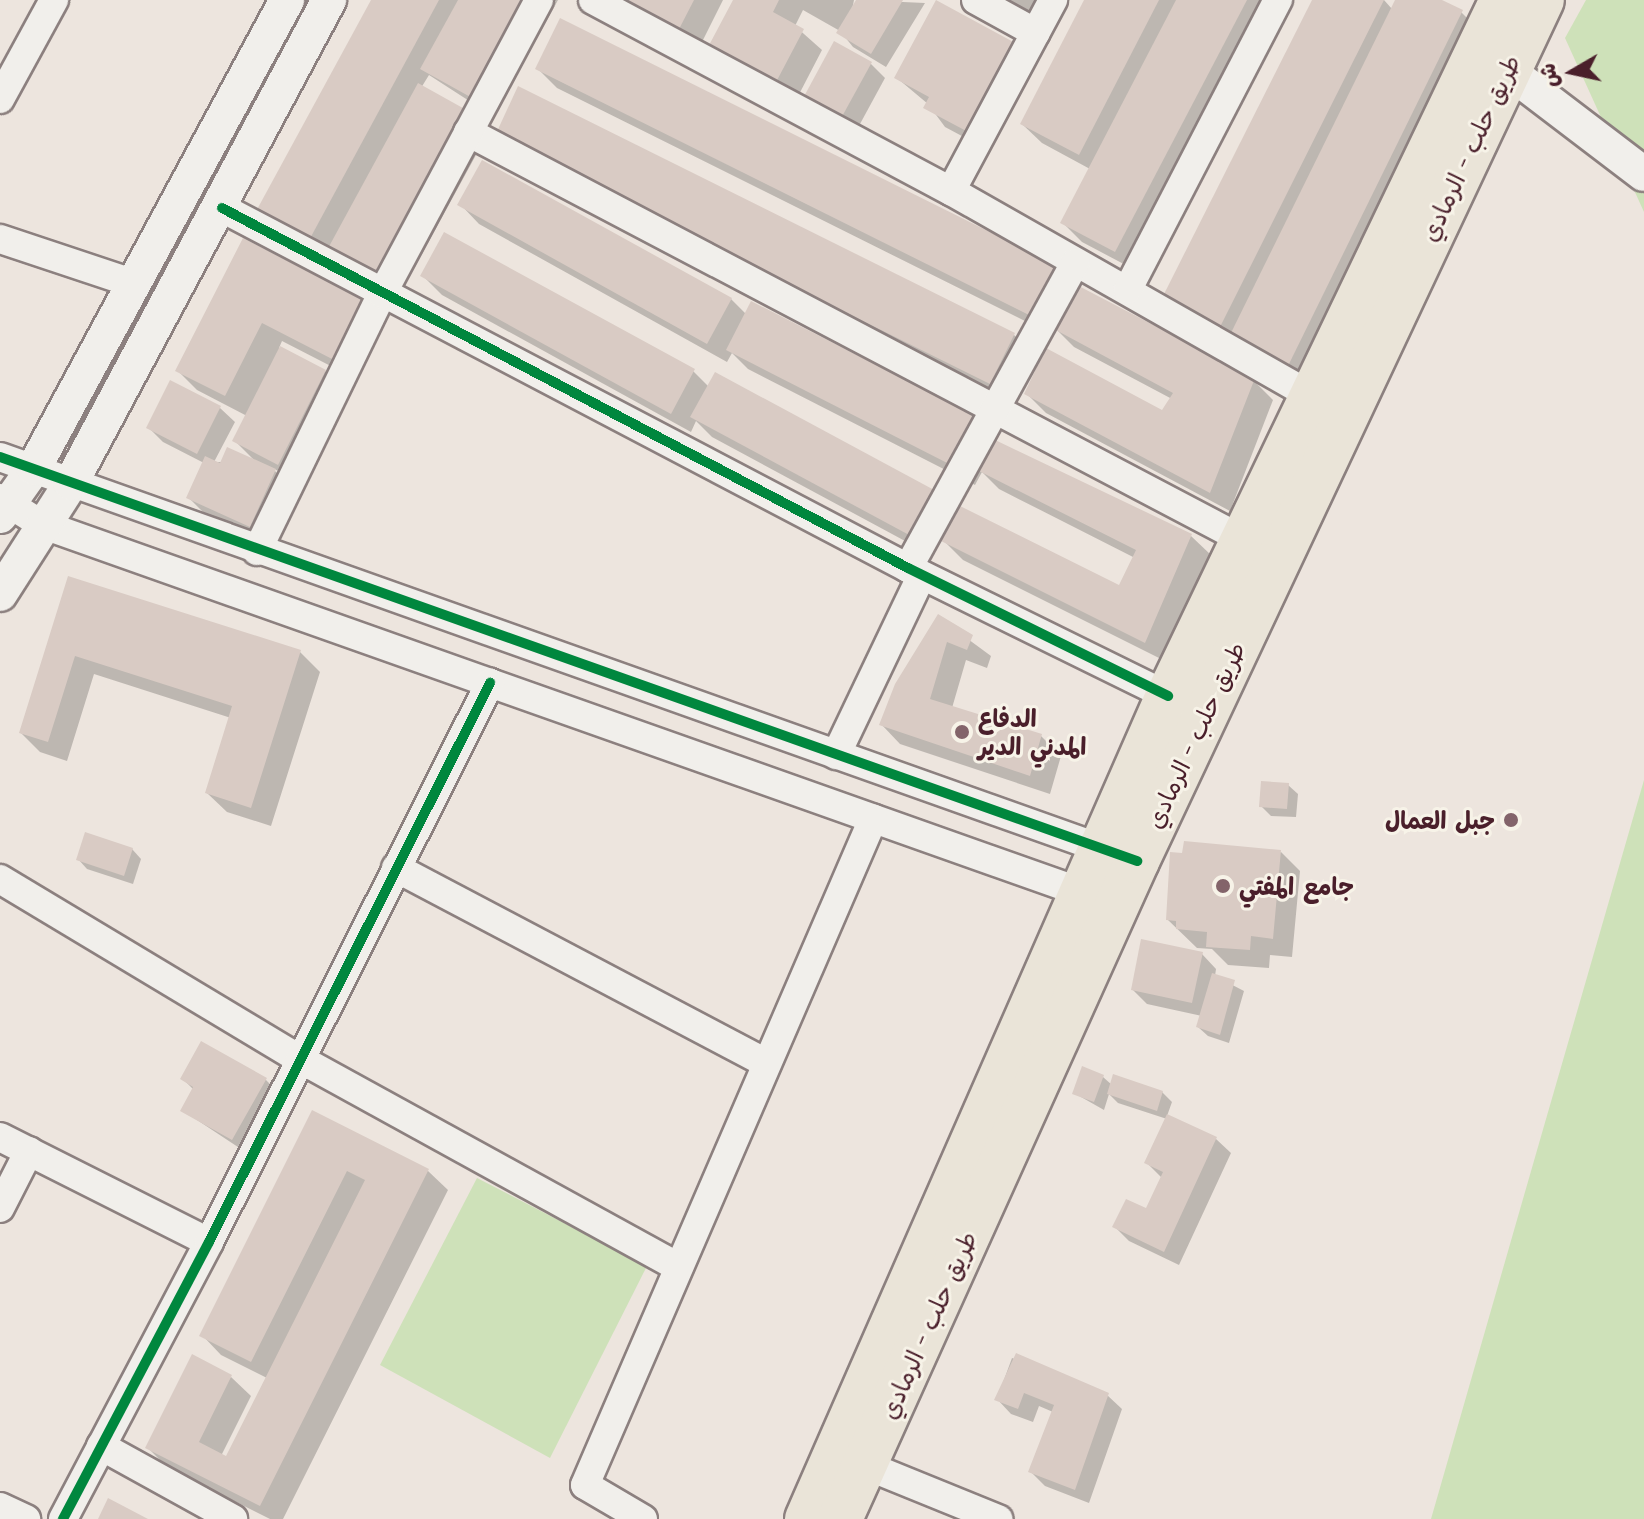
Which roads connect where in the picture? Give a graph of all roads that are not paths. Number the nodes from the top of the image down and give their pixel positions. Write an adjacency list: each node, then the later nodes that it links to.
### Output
1 (54, 0): 13 (street)
2 (287, 0): 20 (street)
3 (329, 0): 17 (street)
4 (539, 0): 14 (street)
5 (593, 0): 16 (street)
6 (976, 0): 11 (street)
7 (1053, 0): 11 (street)
8 (1278, 0): 21 (street)
9 (1502, 0): 23 (highway, طريق حلب - الرمادي)
10 (1542, 0): 12 (highway, طريق حلب - الرمادي)
11 (1036, 33): 16 (street)
12 (1506, 69): 15 (street); 38 (highway, طريق حلب - الرمادي)
13 (0, 99)
14 (468, 132): 22 (street); 24 (street)
15 (1644, 174)
16 (951, 191): 19 (street)
17 (222, 208): 22 (street); 27 (street)
18 (0, 239): 20 (street)
19 (1075, 263): 21 (street); 24 (street)
20 (132, 283): 26 (street)
21 (1128, 289): 23 (street)
22 (382, 294): 31 (street); 32 (street)
23 (1314, 397): 30 (highway, طريق حلب - الرمادي)
24 (996, 408): 30 (street); 32 (street)
25 (0, 457): 26 (street)
26 (34, 468): 27 (street); 28 (street)
27 (71, 483): 29 (street); 31 (street)
28 (3, 505): 29 (street)
29 (41, 524): 33 (street); 34 (street)
30 (1242, 539): 35 (highway, طريق حلب - الرمادي)
31 (257, 551): 36 (street)
32 (915, 571): 35 (street); 36 (street)
33 (0, 594)
34 (490, 683): 37 (street); 39 (street)
35 (1168, 696): 38 (highway, طريق حلب - الرمادي)
36 (836, 755): 38 (street)
37 (873, 819): 41 (street); 43 (street)
38 (1120, 855): 41 (highway, طريق حلب - الرمادي)
39 (396, 868): 42 (street); 43 (street)
40 (0, 879): 42 (street)
41 (1100, 899): 50 (highway, طريق حلب - الرمادي); 56 (highway, طريق حلب - الرمادي)
42 (300, 1059): 47 (street); 48 (street)
43 (766, 1063): 48 (street)
44 (0, 1137): 45 (street)
45 (29, 1151): 46 (street); 47 (street)
46 (0, 1208)
47 (209, 1242): 49 (street)
48 (679, 1267): 55 (street)
49 (101, 1446): 53 (street); 54 (street)
50 (865, 1465): 57 (highway, طريق حلب - الرمادي); 58 (street)
51 (0, 1507): 52 (street)
52 (26, 1519)
53 (63, 1519)
54 (233, 1519)
55 (643, 1519)
56 (807, 1519)
57 (840, 1519)
58 (998, 1519)

